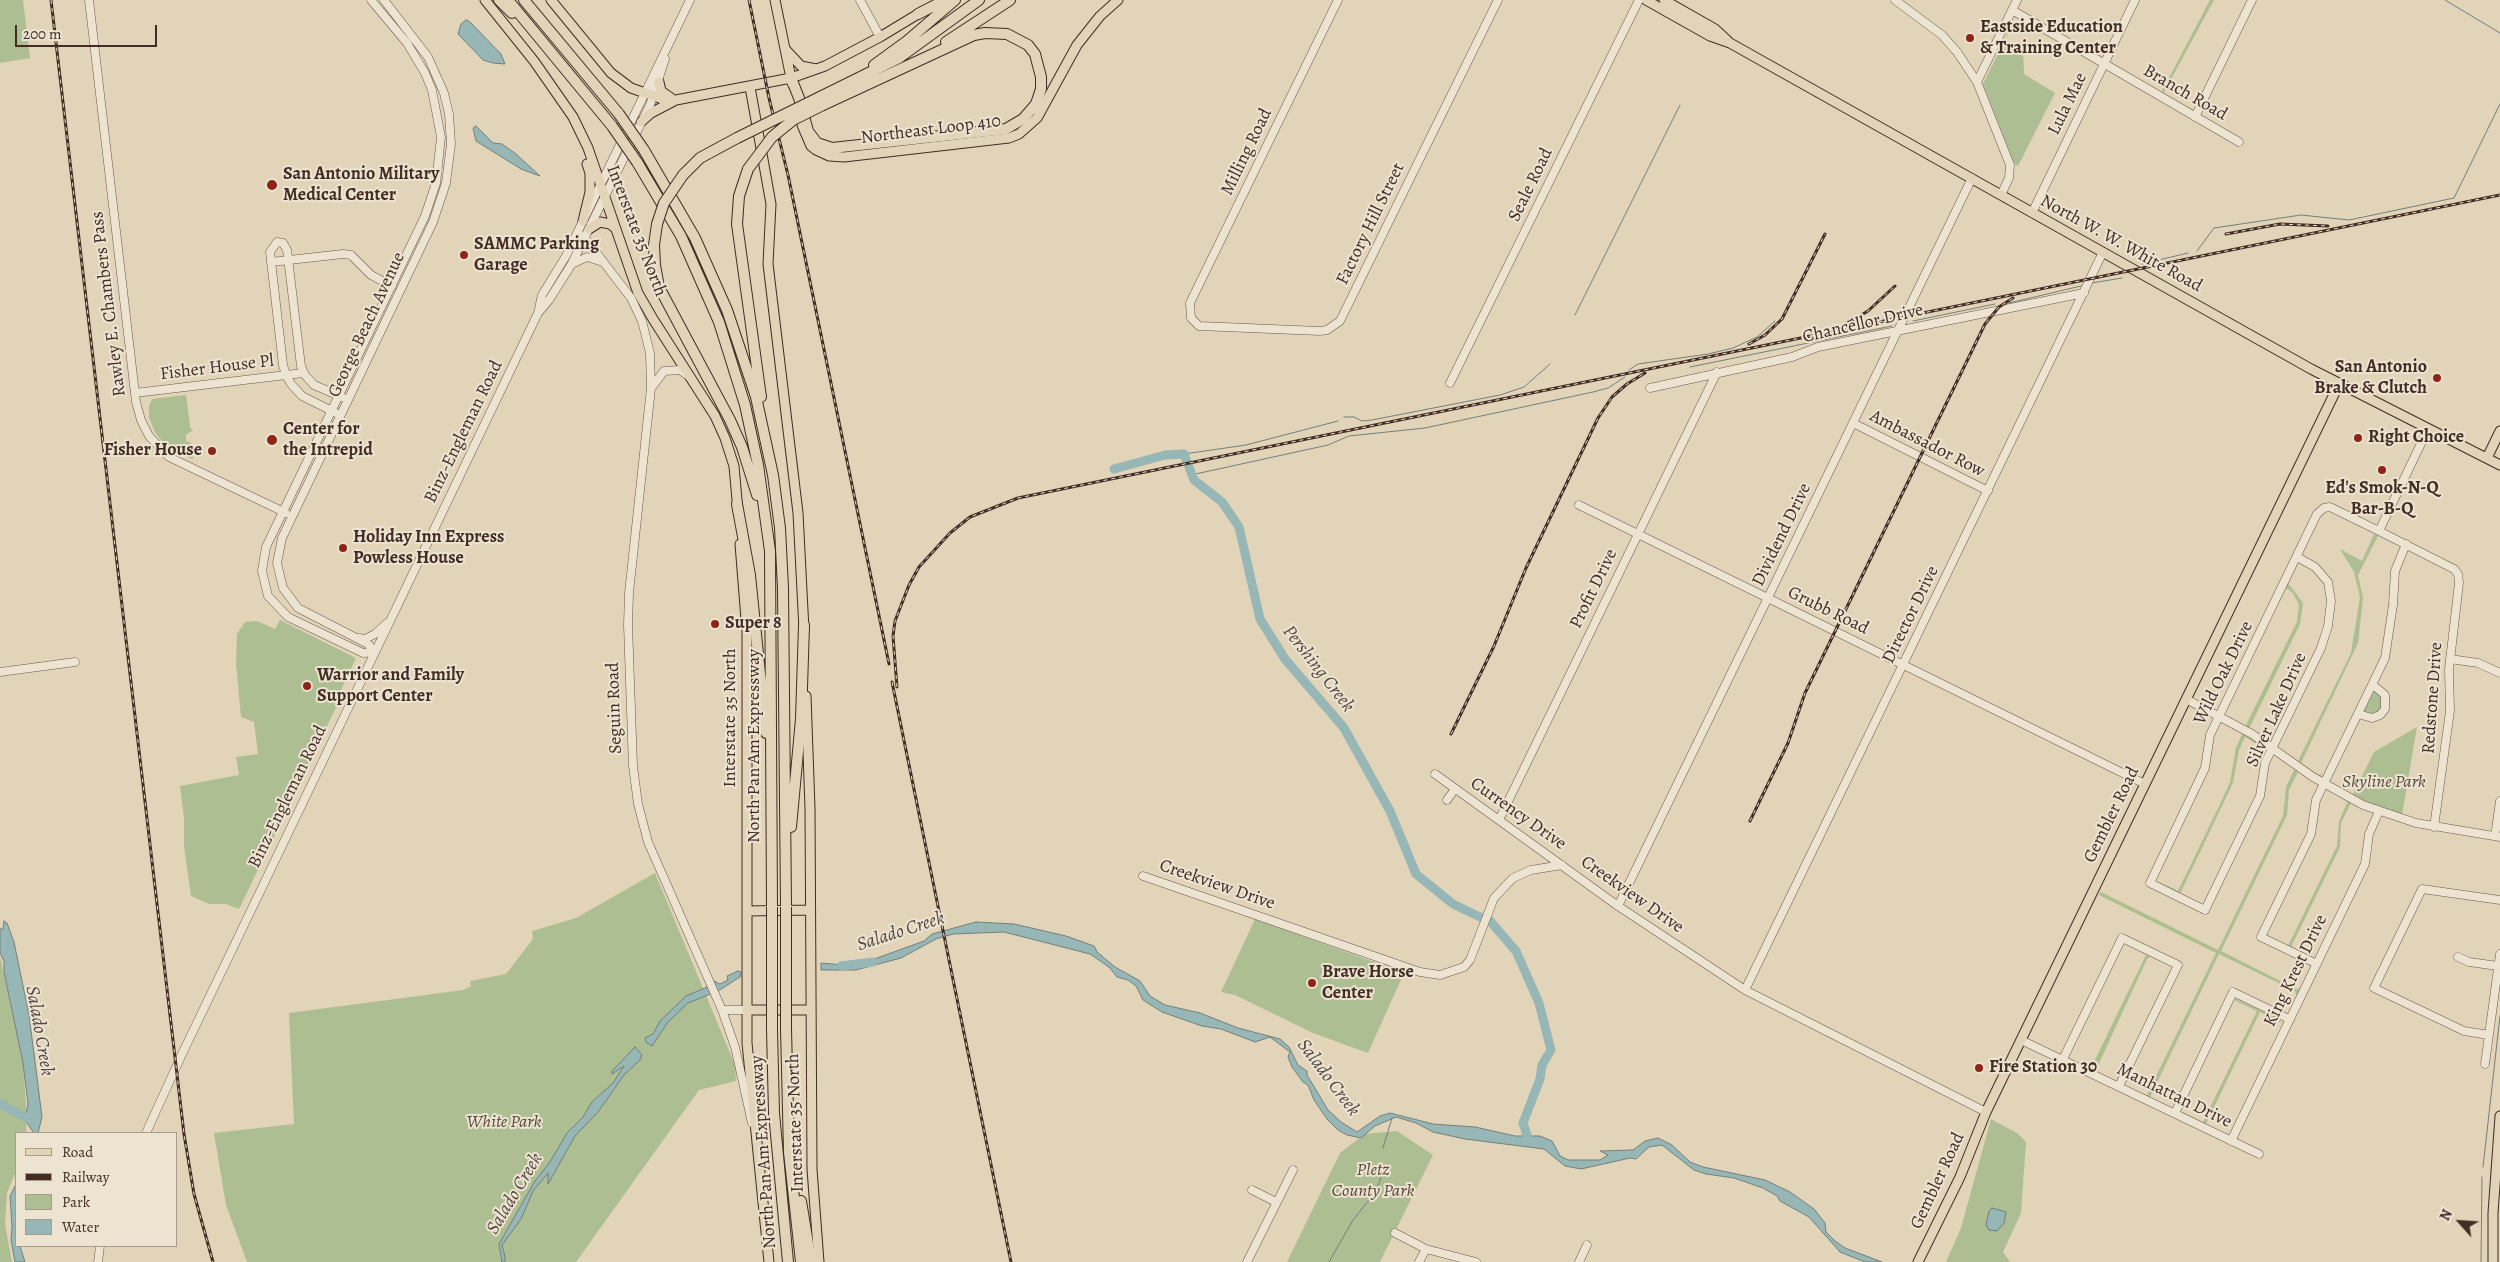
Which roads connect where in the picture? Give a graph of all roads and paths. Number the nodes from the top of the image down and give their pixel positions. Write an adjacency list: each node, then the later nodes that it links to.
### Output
1 (89, 0): 80 (street, Rawley E. Chambers Pass)
2 (371, 0): 67 (street, George Beach Avenue)
3 (384, 0): 82 (street, George Beach Avenue)
4 (485, 0): 48 (main road, Interstate 35 North)
5 (498, 0): 47 (highway)
6 (508, 0): 47 (highway, North Pan Am Expressway)
7 (526, 0): 84 (highway, North Pan Am Expressway, bridge)
8 (551, 0): 43 (main road)
9 (690, 0): 32 (street, Binz-Engleman Road)
10 (775, 0): 34 (main road)
11 (860, 0): 31 (street)
12 (936, 0): 29 (main road)
13 (945, 0): 29 (highway)
14 (955, 0): 41 (highway)
15 (979, 0): 41 (highway)
16 (1010, 0): 36 (highway)
17 (1118, 0): 38 (main road, Northeast Loop 410)
18 (1338, 0): 70 (street, Milling Road)
19 (1498, 0): 70 (street, Factory Hill Street)
20 (1639, 0): 76 (street, Seale Road)
21 (1646, 0): 33 (main road, North W. W. White Road)
22 (1664, 0): 30 (main road, North W. W. White Road)
23 (1679, 0): 30 (main road, North W. W. White Road)
24 (1895, 0): 40 (street)
25 (2017, 0): 28 (street)
26 (2135, 0): 35 (street, Lula Mae)
27 (2252, 0): 49 (street)
28 (2012, 10): 35 (street, Branch Road); 40 (street)
29 (918, 14): 31 (main road)
30 (1694, 16): 33 (main road, North W. W. White Road)
31 (880, 37): 37 (main road)
32 (671, 40): 39 (street, Binz-Engleman Road); 43 (street, Binz-Engleman Road)
33 (1730, 43): 52 (main road, North W. W. White Road)
34 (785, 50): 37 (main road); 38 (main road)
35 (2104, 63): 49 (street, Branch Road); 56 (street, Lula Mae)
36 (911, 64): 38 (highway); 46 (highway)
37 (818, 69): 38 (main road)
38 (791, 78): 42 (main road)
39 (659, 82): 44 (street, Binz-Engleman Road); 45 (main road)
40 (1977, 82): 54 (street)
41 (849, 84): 46 (highway)
42 (750, 87): 45 (main road); 103 (main road, Interstate 35 North)
43 (644, 94): 44 (main road); 53 (street, Binz-Engleman Road)
44 (653, 97): 45 (main road); 50 (street, Binz-Engleman Road)
45 (676, 100): 50 (main road)
46 (821, 101): 84 (highway, bridge); 96 (highway, bridge)
47 (601, 110): 96 (highway, North Pan Am Expressway, bridge)
48 (572, 116): 53 (main road, Interstate 35 North); 57 (main road)
49 (2195, 117): 51 (street, Branch Road)
50 (641, 122): 55 (street, Binz-Engleman Road)
51 (2240, 142)
52 (1972, 178): 54 (main road, North W. W. White Road); 71 (street, Dividend Drive)
53 (600, 186): 55 (main road, Interstate 35 North); 57 (street, Binz-Engleman Road)
54 (2001, 195): 56 (main road, North W. W. White Road)
55 (605, 197): 58 (main road, Interstate 35 North); 59 (street, Binz-Engleman Road)
56 (2032, 213): 62 (main road, North W. W. White Road)
57 (583, 221): 60 (street, Binz-Engleman Road)
58 (615, 228): 59 (main road); 75 (main road, Interstate 35 North)
59 (589, 229): 61 (street, Binz-Engleman Road)
60 (577, 234): 61 (street, Seguin Road); 69 (street, Binz-Engleman Road)
61 (584, 238): 65 (street, Seguin Road); 66 (street, Binz-Engleman Road)
62 (2104, 252): 68 (street, Director Drive); 77 (main road, North W. W. White Road)
63 (288, 260): 64 (street); 64 (street); 67 (street); 72 (street)
64 (272, 262): 74 (street)
65 (603, 262): 66 (street); 78 (street, Seguin Road)
66 (571, 265): 69 (street, Binz-Engleman Road)
67 (392, 286): 81 (street, George Beach Avenue)
68 (2084, 293): 71 (street, Chancellor Drive); 91 (street, Director Drive)
69 (538, 313): 102 (street, Binz-Engleman Road)
70 (1191, 318)
71 (1898, 330): 73 (street, Chancellor Drive); 86 (street, Dividend Drive)
72 (304, 372): 74 (street, Fisher House Pl); 81 (street)
73 (1717, 372): 79 (street, Chancellor Drive); 98 (street, Profit Drive)
74 (286, 375): 80 (street, Fisher House Pl); 83 (street)
75 (690, 377): 78 (street); 92 (main road, Interstate 35 North)
76 (1450, 383)
77 (2339, 384): 87 (main road, North W. W. White Road); 112 (main road, Gembler Road)
78 (650, 388): 140 (street, Seguin Road)
79 (1650, 388)
80 (135, 393): 94 (street, Rawley E. Chambers Pass)
81 (339, 396): 82 (street); 83 (street, George Beach Avenue)
82 (348, 400): 85 (street, George Beach Avenue)
83 (332, 411): 85 (street); 94 (street, George Beach Avenue)
84 (760, 412): 129 (highway, North Pan Am Expressway)
85 (341, 415): 95 (street, George Beach Avenue)
86 (1853, 423): 91 (street, Ambassador Row); 101 (street, Dividend Drive)
87 (2428, 429): 89 (main road, North W. W. White Road); 97 (street)
88 (2500, 431): 89 (main road)
89 (2487, 458): 90 (main road, North W. W. White Road)
90 (2500, 465)
91 (1988, 491): 108 (street, Director Drive)
92 (737, 504): 116 (highway); 134 (main road, Interstate 35 North)
93 (1579, 505): 98 (street, Grubb Road)
94 (283, 512): 95 (street, Rawley E. Chambers Pass); 105 (street, George Beach Avenue)
95 (293, 516): 104 (street, George Beach Avenue)
96 (766, 516): 116 (highway, North Pan Am Expressway)
97 (2379, 530): 99 (street); 100 (street, Wild Oak Drive)
98 (1638, 534): 101 (street, Grubb Road); 124 (street, Profit Drive)
99 (2406, 544): 106 (street, Redstone Drive); 111 (street)
100 (2297, 557): 114 (street, Wild Oak Drive); 115 (street, Silver Lake Drive)
101 (1768, 598): 108 (street, Grubb Road); 131 (street, Dividend Drive)
102 (390, 620): 104 (street); 105 (street, Binz-Engleman Road)
103 (804, 625): 129 (highway); 132 (main road, Interstate 35 North)
104 (356, 638): 105 (street, George Beach Avenue)
105 (375, 652): 153 (street, Binz-Engleman Road)
106 (2450, 659): 110 (street); 125 (street, Redstone Drive)
107 (74, 662): 109 (street)
108 (1903, 664): 118 (street, Grubb Road); 139 (street, Director Drive)
109 (0, 672)
110 (2500, 673)
111 (2373, 685): 113 (street); 113 (street)
112 (2186, 699): 114 (street); 118 (main road, Gembler Road)
113 (2358, 714): 119 (street)
114 (2220, 716): 115 (street); 133 (street, Wild Oak Drive)
115 (2272, 748): 119 (street); 133 (street, Silver Lake Drive)
116 (772, 769): 160 (highway, North Pan Am Expressway, bridge)
117 (1435, 774): 120 (street, Currency Drive)
118 (2145, 784): 145 (main road, Gembler Road)
119 (2324, 784): 123 (street); 137 (street)
120 (1456, 789): 121 (street, Currency Drive); 124 (street, Currency Drive)
121 (1447, 800)
122 (2500, 800): 126 (street)
123 (2379, 812): 125 (street); 137 (street, King Krest Drive)
124 (1499, 820): 127 (street, Currency Drive)
125 (2434, 827): 126 (street)
126 (2498, 837)
127 (1562, 865): 128 (street, Creekview Drive); 131 (street, Creekview Drive)
128 (1143, 876)
129 (786, 880): 150 (highway, North Pan Am Expressway, bridge)
130 (2500, 900): 144 (street)
131 (1618, 906): 139 (street, Creekview Drive)
132 (810, 910): 134 (main road); 142 (main road, Interstate 35 North)
133 (2205, 910)
134 (747, 911): 141 (main road, Interstate 35 North)
135 (2500, 954): 138 (street)
136 (2458, 957): 138 (street)
137 (2317, 964): 143 (street, King Krest Drive)
138 (2498, 966): 144 (street)
139 (1745, 990): 149 (street, Creekview Drive)
140 (722, 1010): 141 (street); 155 (street, Seguin Road)
141 (747, 1010): 142 (main road); 155 (main road, Interstate 35 North)
142 (810, 1010): 171 (main road, Interstate 35 North)
143 (2290, 1019): 151 (street); 154 (street, King Krest Drive)
144 (2489, 1035): 147 (street)
145 (2021, 1040): 146 (street, Manhattan Drive); 149 (main road, Gembler Road)
146 (2063, 1059): 148 (street, Manhattan Drive); 148 (street)
147 (2485, 1064)
148 (2119, 1086): 151 (street, Manhattan Drive)
149 (1986, 1112): 176 (main road, Gembler Road)
150 (787, 1113): 169 (highway, North Pan Am Expressway); 170 (highway)
151 (2175, 1113): 154 (street, Manhattan Drive)
152 (2500, 1116): 177 (main road)
153 (146, 1132)
154 (2231, 1141): 156 (street, Manhattan Drive)
155 (757, 1146): 166 (main road, Interstate 35 North)
156 (2259, 1154)
157 (1292, 1170): 159 (street)
158 (1252, 1190): 159 (street)
159 (1276, 1202): 172 (street)
160 (783, 1216): 167 (highway); 168 (highway, North Pan Am Expressway)
161 (1395, 1233): 164 (street)
162 (1587, 1245): 175 (street)
163 (100, 1247): 165 (street)
164 (1426, 1249): 173 (street); 174 (street)
165 (98, 1262)
166 (769, 1262)
167 (783, 1262)
168 (788, 1262)
169 (801, 1262)
170 (811, 1262)
171 (820, 1262)
172 (1247, 1262)
173 (1419, 1262)
174 (1476, 1262)
175 (1579, 1262)
176 (1918, 1262)
177 (2493, 1262)

